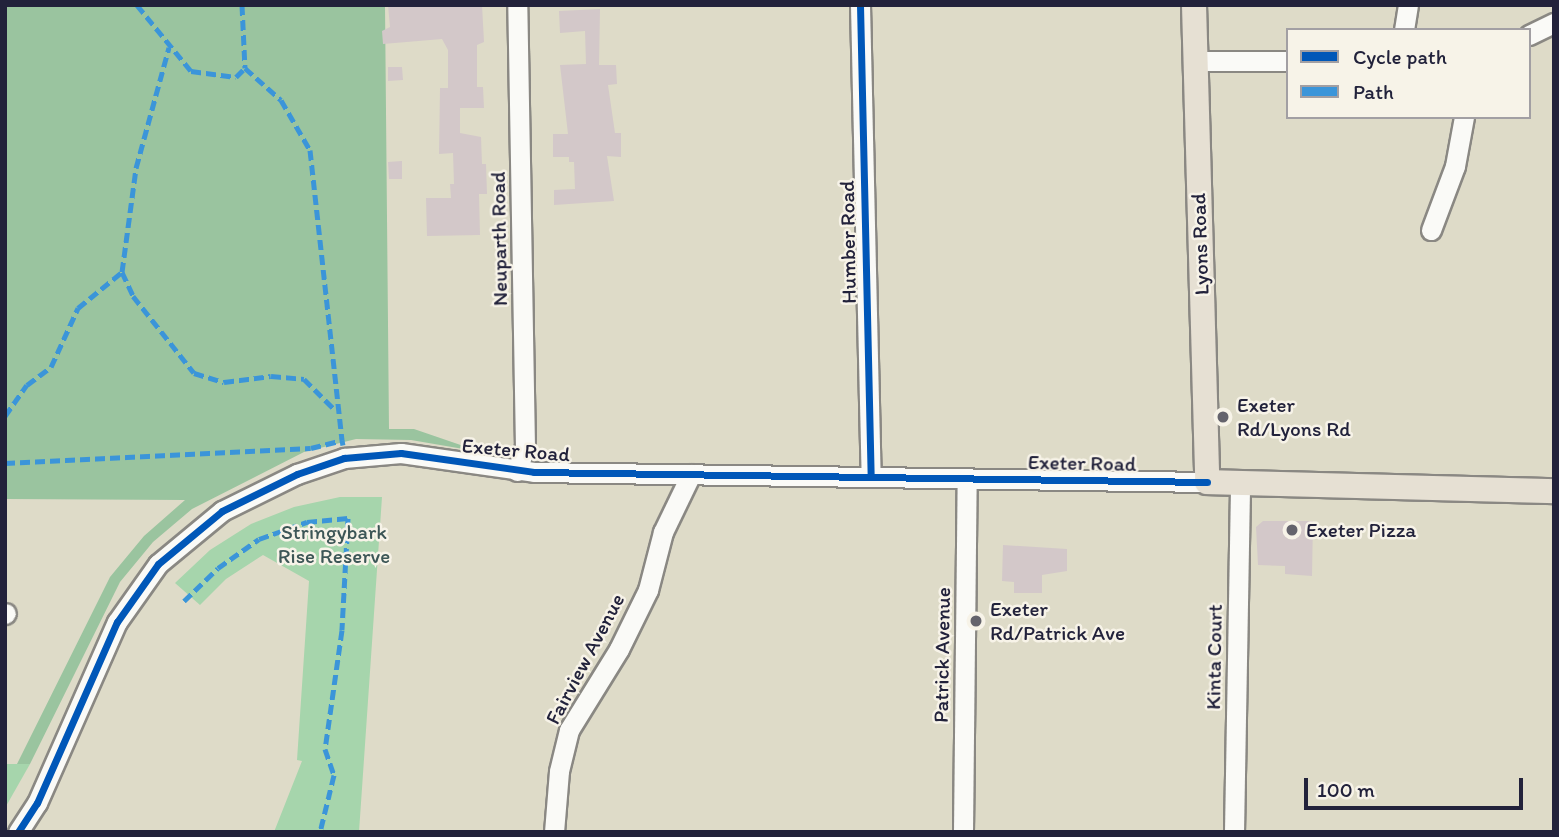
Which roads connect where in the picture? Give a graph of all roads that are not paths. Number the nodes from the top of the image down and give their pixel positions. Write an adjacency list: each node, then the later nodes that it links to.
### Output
1 (517, 5): 12 (street, Neuparth Road)
2 (860, 5): 14 (street, Humber Road)
3 (1194, 5): 8 (main road, Lyons Road)
4 (1408, 5): 6 (street)
5 (1554, 23): 7 (street)
6 (1404, 28)
7 (1531, 34)
8 (1195, 61): 9 (street); 16 (main road, Lyons Road)
9 (1286, 61)
10 (1464, 119): 11 (street)
11 (1431, 230)
12 (517, 471): 13 (street, Exeter Road); 19 (street, Exeter Road)
13 (691, 474): 14 (street, Exeter Road); 20 (street, Fairview Avenue)
14 (872, 477): 15 (street, Exeter Road)
15 (967, 479): 16 (street, Exeter Road); 21 (street, Patrick Avenue)
16 (1207, 482): 17 (main road, Exeter Road)
17 (1240, 484): 18 (main road, Exeter Road); 22 (street, Kinta Court)
18 (1554, 491)
19 (18, 832)
20 (554, 832)
21 (963, 832)
22 (1234, 832)

